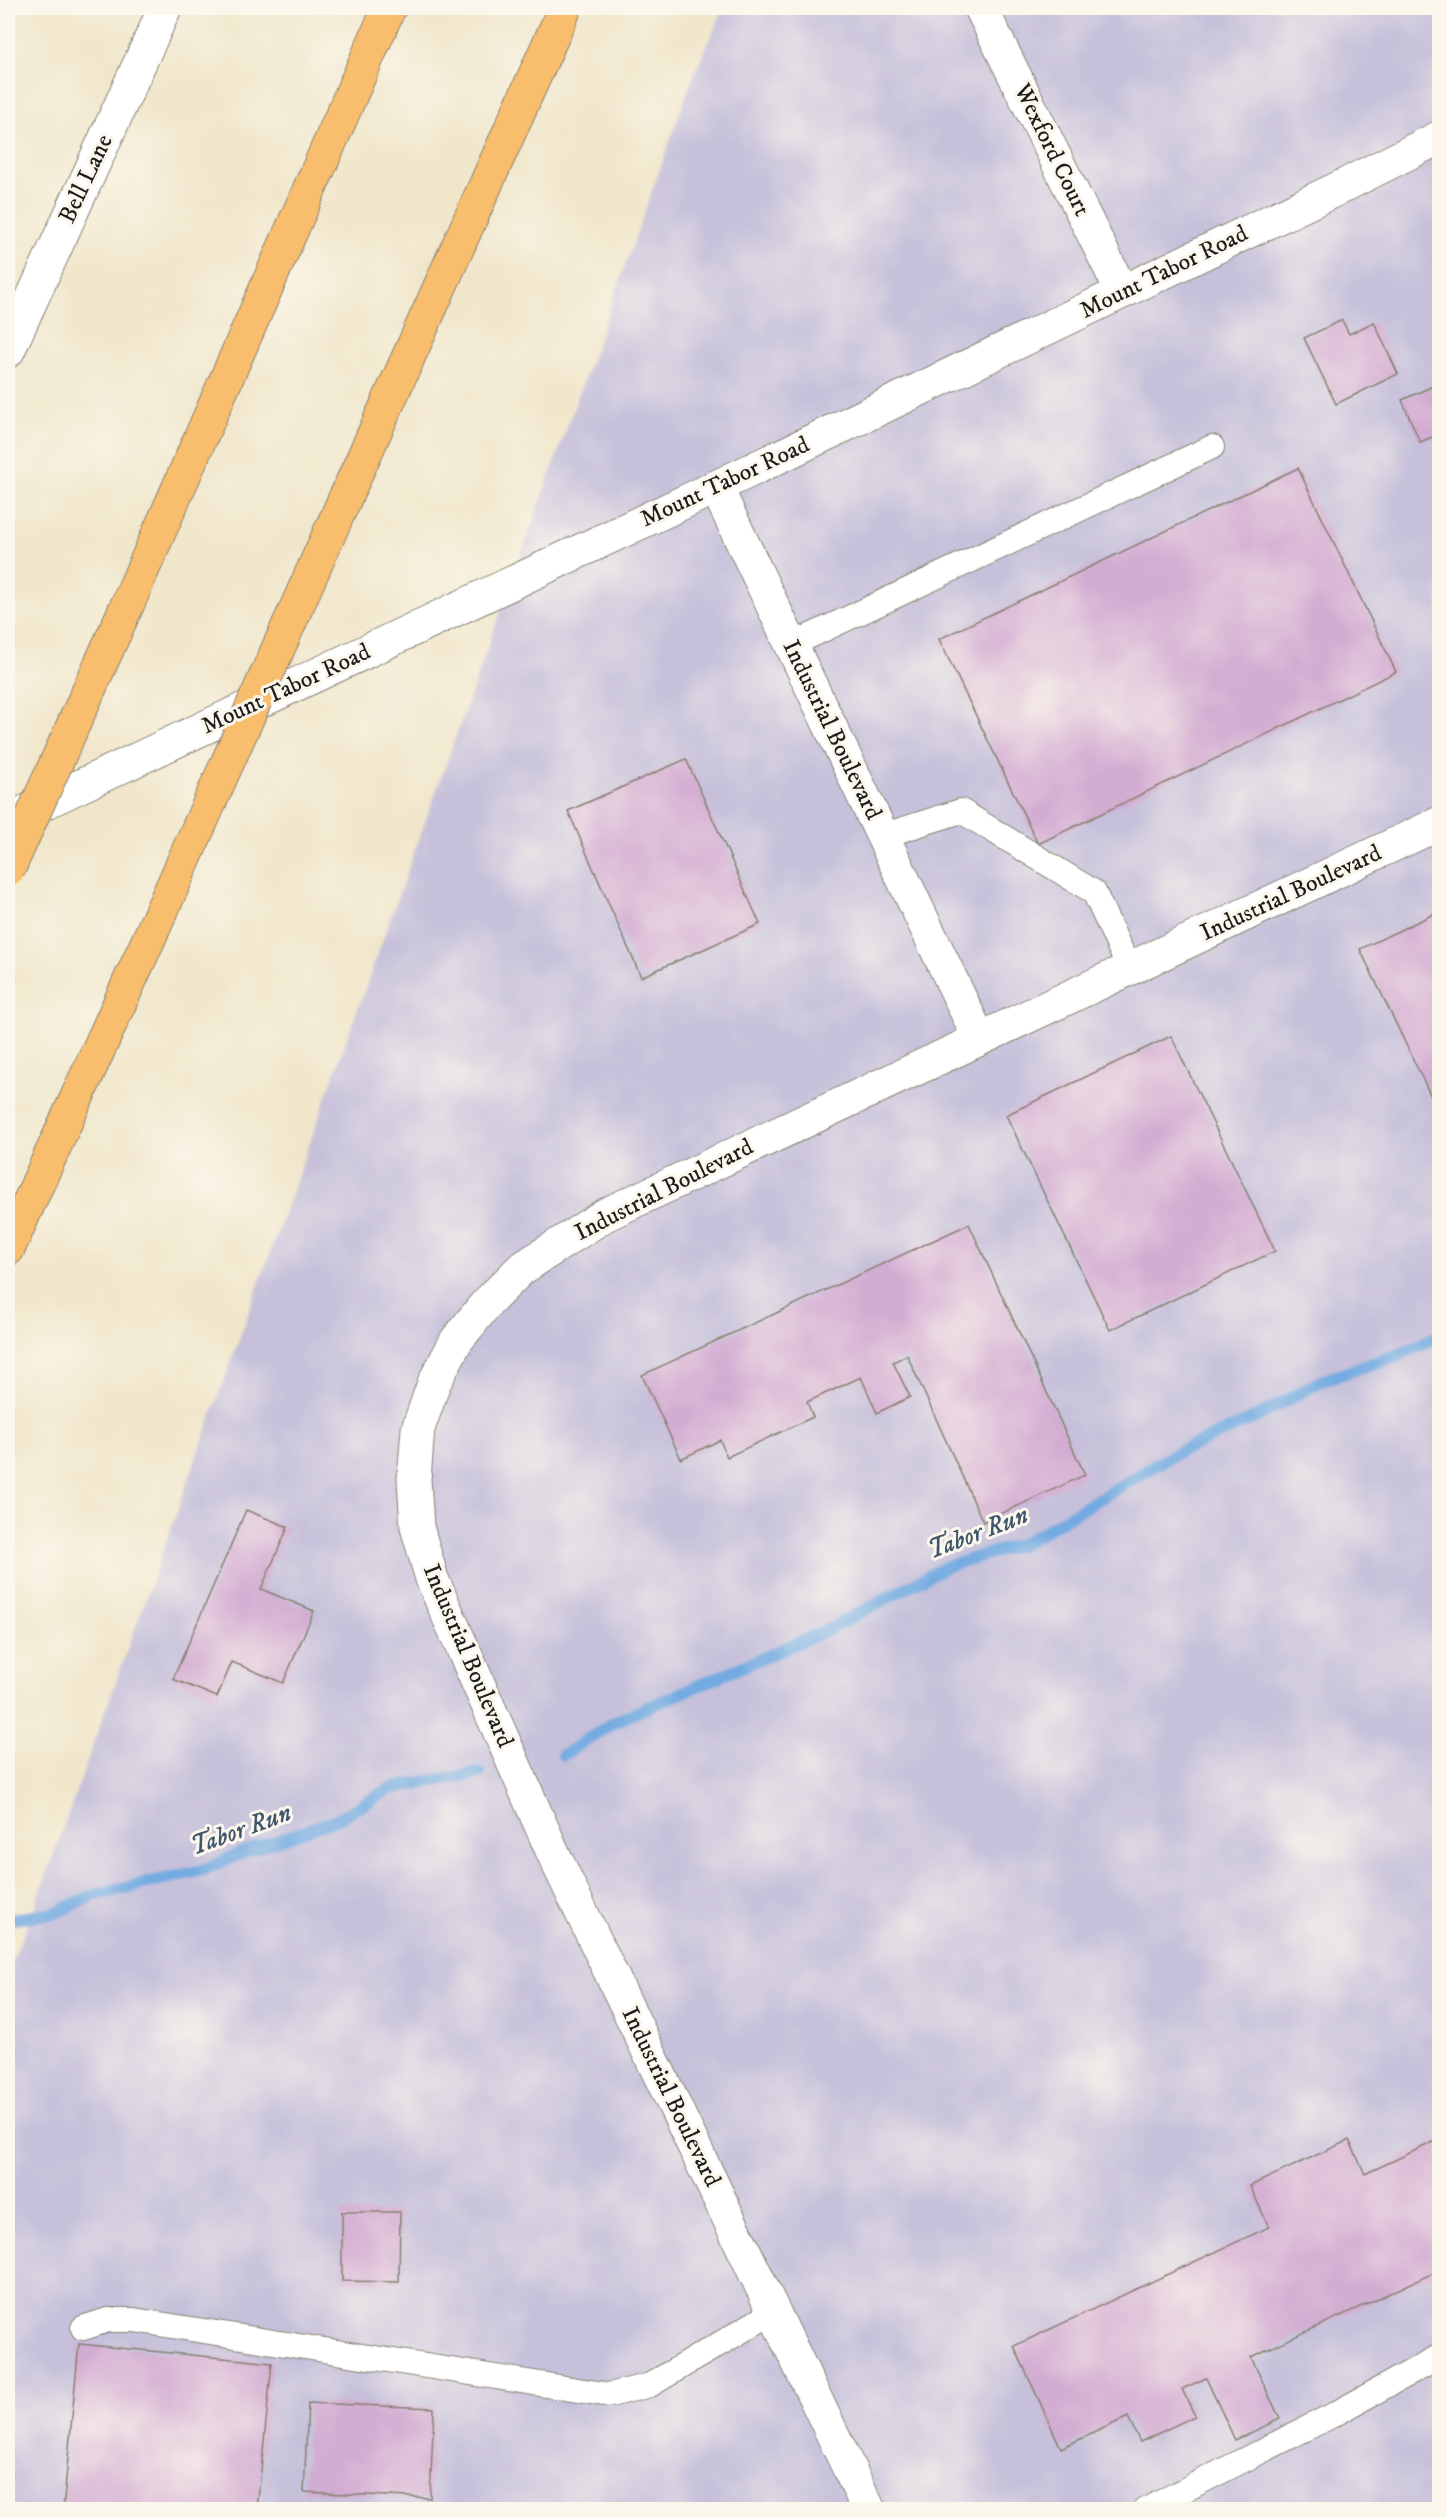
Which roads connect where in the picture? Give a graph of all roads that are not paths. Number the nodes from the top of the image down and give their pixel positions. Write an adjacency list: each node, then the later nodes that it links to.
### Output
1 (389, 8): 14 (highway, bridge)
2 (565, 8): 17 (highway, bridge)
3 (981, 8): 6 (street, Wexford Court)
4 (162, 9): 7 (street, Bell Lane)
5 (1440, 137): 6 (street, Mount Tabor Road)
6 (1122, 292): 9 (street, Mount Tabor Road)
7 (8, 351)
8 (1212, 447): 10 (lane)
9 (716, 488): 10 (street, Industrial Boulevard); 11 (street, Mount Tabor Road)
10 (790, 645): 13 (street, Industrial Boulevard)
11 (8, 820)
12 (1440, 823): 15 (street, Industrial Boulevard)
13 (882, 836): 15 (lane); 16 (street, Industrial Boulevard)
14 (8, 870)
15 (1129, 968): 16 (street, Industrial Boulevard)
16 (979, 1038): 18 (street, Industrial Boulevard)
17 (8, 1249)
18 (775, 2311): 19 (lane); 21 (street, Industrial Boulevard)
19 (83, 2328)
20 (1440, 2356): 22 (lane)
21 (869, 2510)
22 (1144, 2510)

